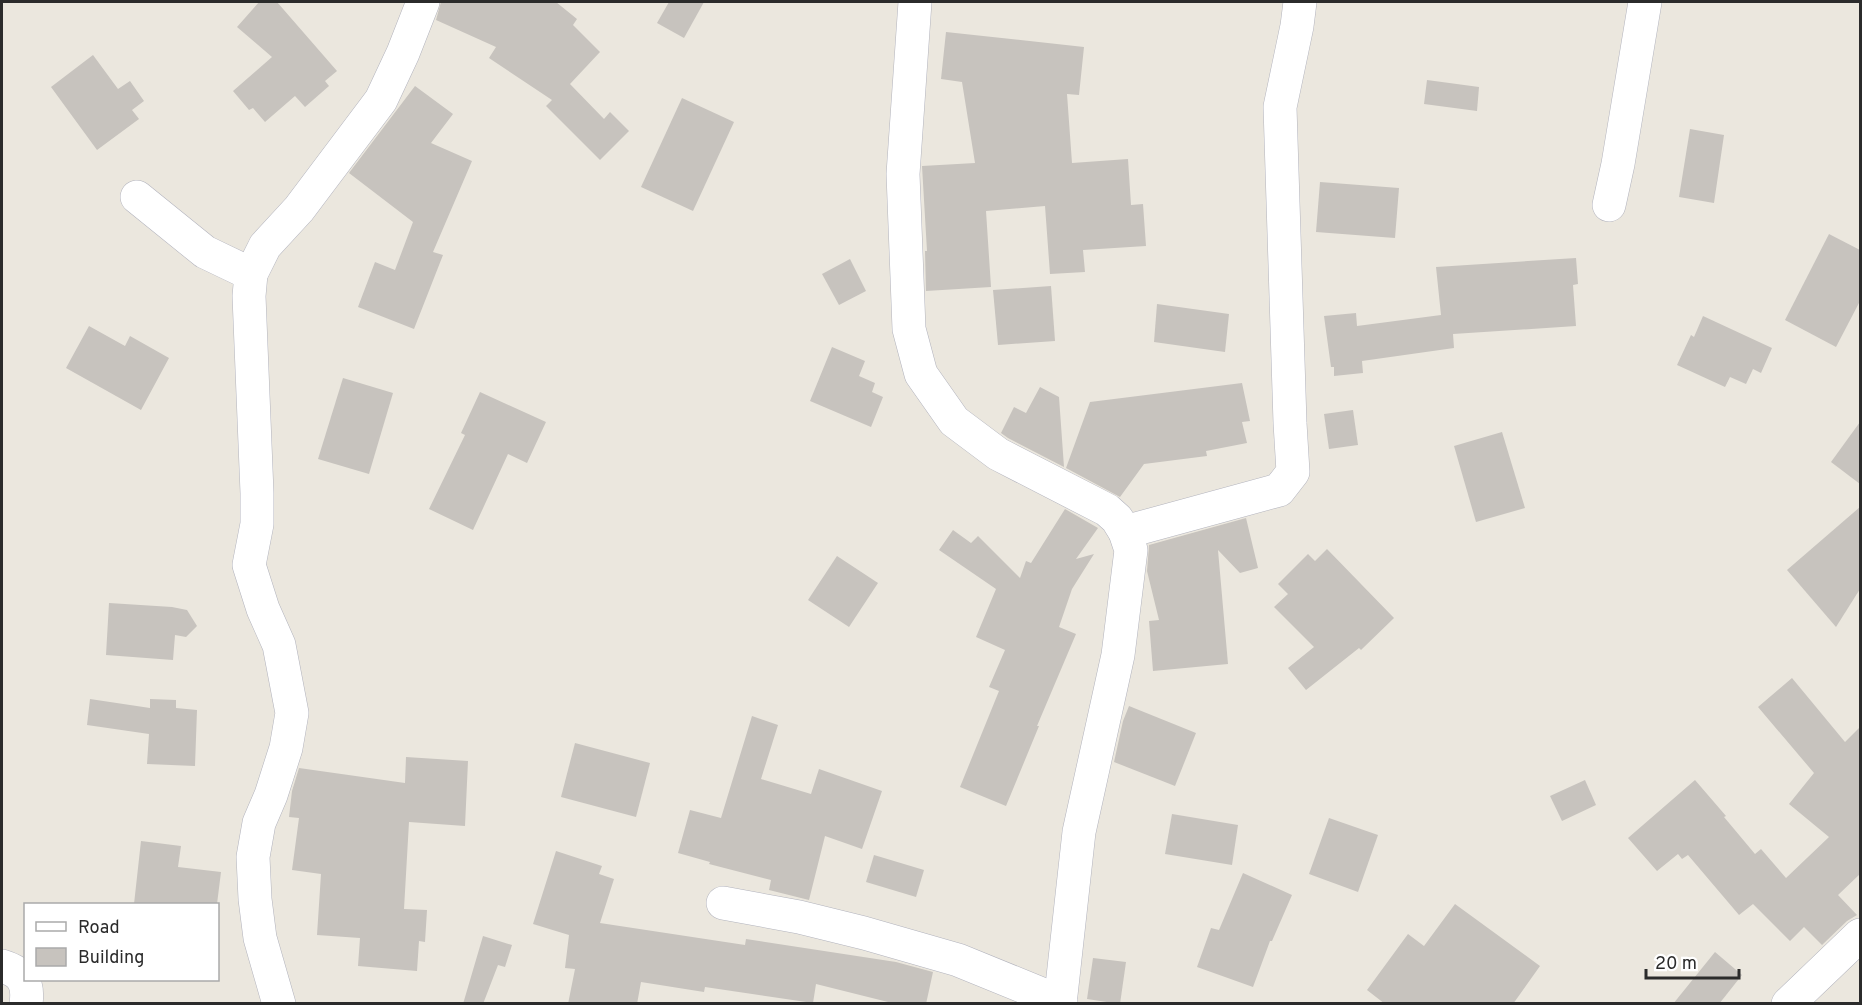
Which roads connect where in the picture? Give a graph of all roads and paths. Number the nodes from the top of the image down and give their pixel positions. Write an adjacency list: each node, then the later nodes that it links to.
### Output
1 (423, 2): 7 (street)
2 (915, 2): 8 (street)
3 (1300, 2): 8 (street)
4 (1646, 2): 6 (street)
5 (137, 196): 7 (street)
6 (1609, 205)
7 (251, 274): 16 (street)
8 (1125, 532): 14 (street)
9 (723, 903): 14 (street)
10 (1860, 935): 17 (street)
11 (2, 966): 12 (street)
12 (24, 979)
13 (25, 981): 15 (street)
14 (1061, 1003)
15 (26, 1004)
16 (279, 1004)
17 (1788, 1004)

